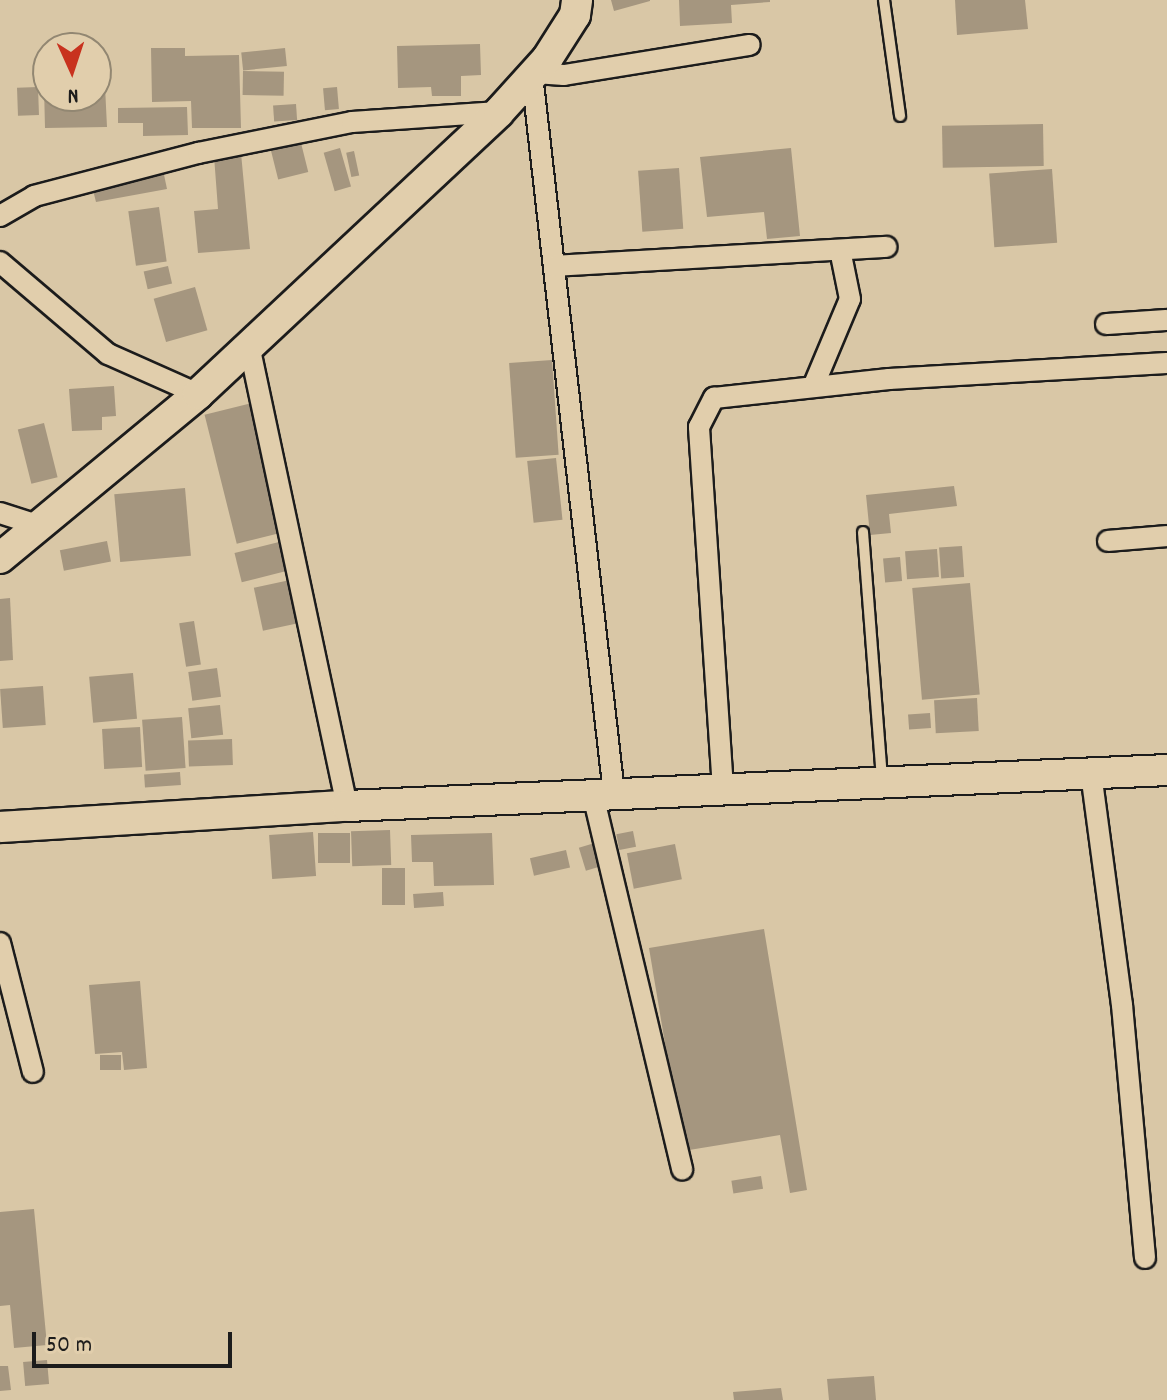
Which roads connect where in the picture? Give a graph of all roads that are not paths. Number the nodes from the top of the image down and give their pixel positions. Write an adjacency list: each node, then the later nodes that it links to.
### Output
1 (577, 0): 4 (street)
2 (884, 0): 6 (lane)
3 (750, 45): 4 (street)
4 (534, 74): 5 (street); 11 (street)
5 (499, 112): 7 (street); 14 (street)
6 (900, 116)
7 (0, 216)
8 (886, 247): 9 (street)
9 (840, 250): 11 (street); 16 (street)
10 (0, 262): 17 (street)
11 (554, 266): 28 (street)
12 (1167, 320): 13 (street)
13 (1106, 324)
14 (249, 345): 17 (street); 29 (street)
15 (1167, 363): 16 (street)
16 (813, 387): 27 (street)
17 (198, 394): 19 (street)
18 (0, 513): 19 (street)
19 (38, 525): 23 (street)
20 (863, 532): 26 (lane)
21 (1167, 536): 22 (street)
22 (1108, 541)
23 (0, 558)
24 (1167, 770): 25 (street)
25 (1091, 773): 26 (street); 34 (street)
26 (882, 782): 27 (street)
27 (723, 789): 28 (street)
28 (604, 794): 29 (street); 33 (street)
29 (347, 806): 30 (street)
30 (0, 827)
31 (0, 943): 32 (street)
32 (33, 1072)
33 (682, 1170)
34 (1145, 1258)

